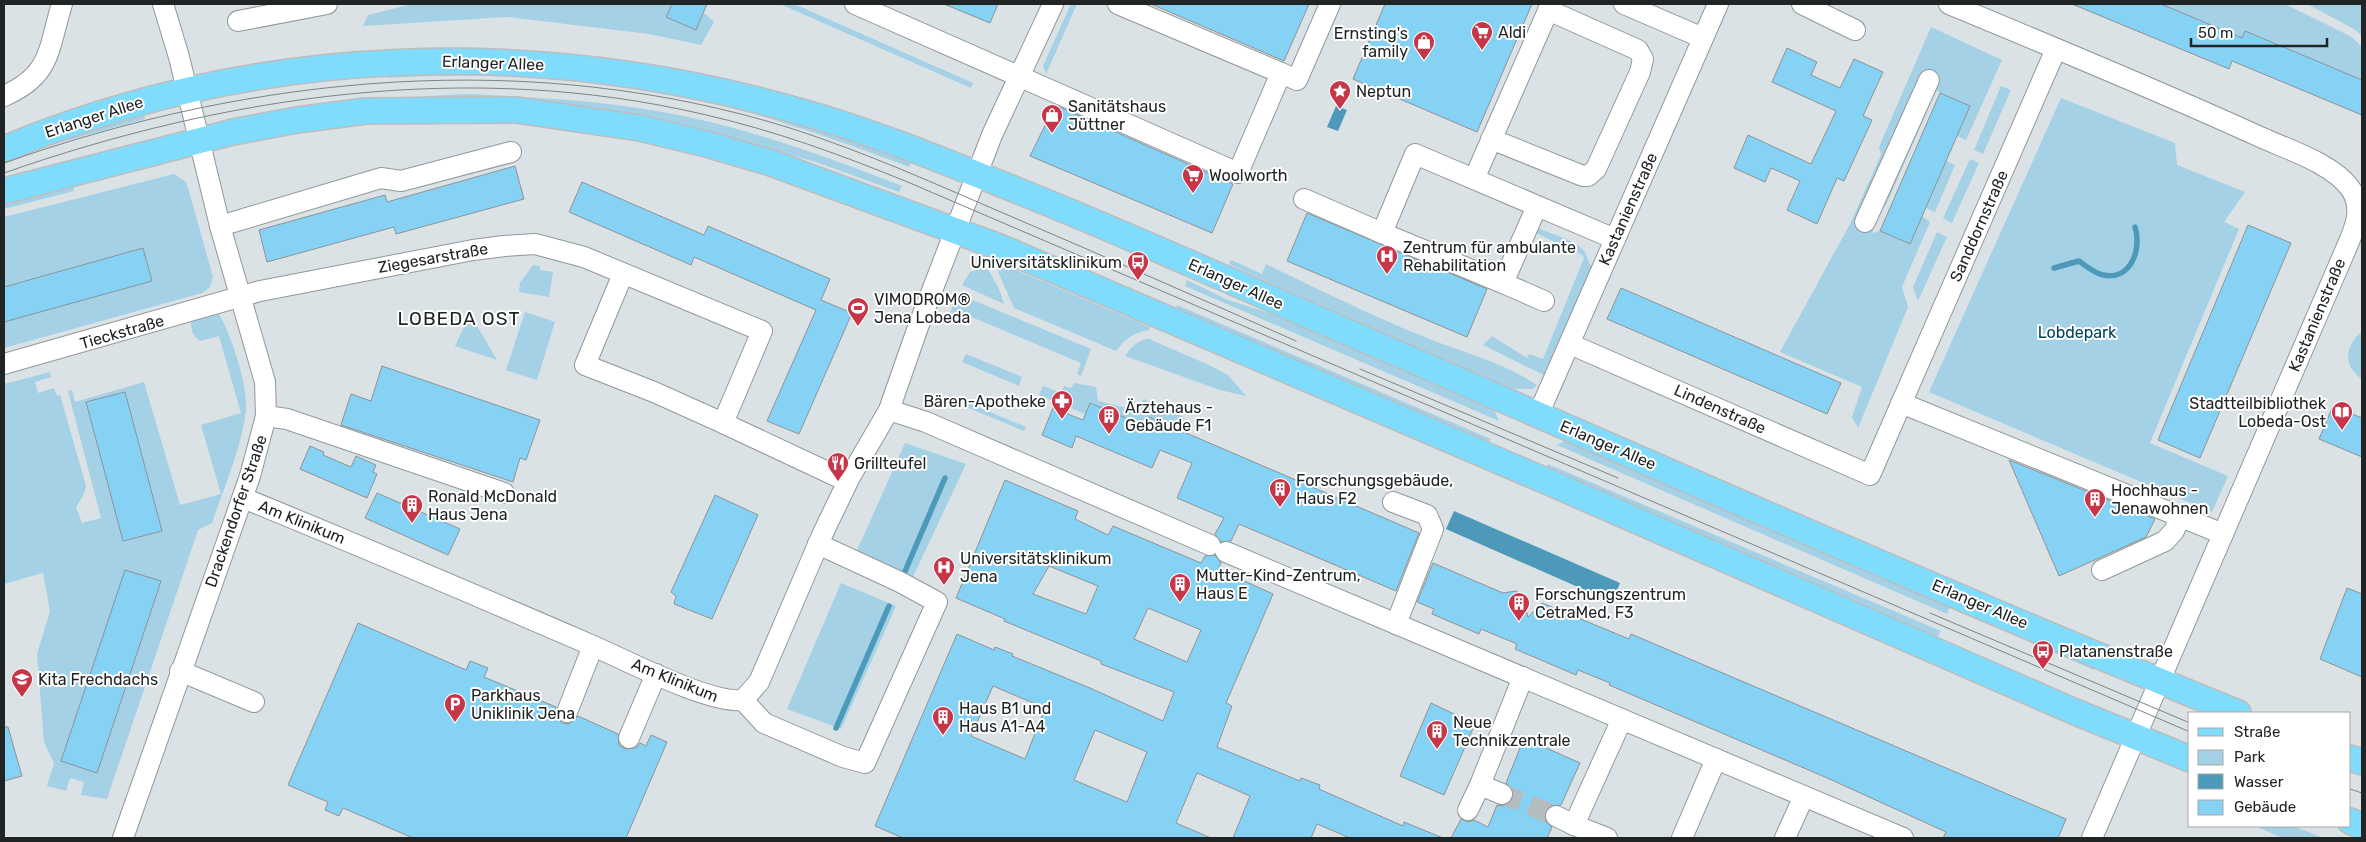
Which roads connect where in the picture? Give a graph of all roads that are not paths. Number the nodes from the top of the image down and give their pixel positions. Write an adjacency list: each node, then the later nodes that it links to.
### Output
1 (62, 4): 21 (street)
2 (163, 4): 20 (street, Drackendorfer Straße)
3 (327, 4): 13 (street)
4 (856, 4): 18 (street)
5 (1053, 4): 18 (street)
6 (1118, 4): 17 (street)
7 (1330, 4): 17 (street)
8 (1624, 4): 15 (street)
9 (1718, 4): 15 (street, Kastanienstraße)
10 (1802, 4): 14 (street)
11 (1949, 4): 16 (street, Kastanienstraße)
12 (1550, 7): 23 (street); 23 (street)
13 (238, 21)
14 (1855, 30)
15 (1703, 38): 36 (street, Kastanienstraße)
16 (2056, 49): 31 (street, Kastanienstraße); 43 (street, Sanddornstraße)
17 (1281, 73): 18 (street)
18 (1021, 75): 26 (street)
19 (1929, 80): 32 (street)
20 (187, 90): 22 (street, Drackendorfer Straße); 24 (main road, Erlanger Allee); 26 (main road, Erlanger Allee)
21 (4, 96)
22 (196, 130): 28 (main road); 33 (street, Drackendorfer Straße); 34 (main road)
23 (1492, 140): 27 (street)
24 (4, 149)
25 (511, 152): 33 (street)
26 (978, 175): 34 (street); 45 (main road, Erlanger Allee)
27 (1474, 179): 30 (street); 35 (street)
28 (4, 192)
29 (1304, 200): 35 (street)
30 (1537, 206): 36 (street); 38 (street)
31 (2360, 221): 54 (street, Kastanienstraße)
32 (1865, 222)
33 (220, 226): 39 (street, Drackendorfer Straße)
34 (955, 230): 44 (street, Am Klinikum); 69 (main road)
35 (1382, 232): 38 (street)
36 (1615, 239): 41 (street, Kastanienstraße)
37 (623, 274): 39 (street, Ziegesarstraße); 47 (street); 47 (street, Ziegesarstraße)
38 (1503, 284): 40 (street)
39 (240, 297): 42 (street, Tieckstraße); 46 (street, Drackendorfer Straße)
40 (1544, 301)
41 (1570, 344): 45 (street, Kastanienstraße); 48 (street, Lindenstraße)
42 (4, 364)
43 (1901, 403): 48 (street, Sanddornstraße); 53 (street)
44 (889, 410): 55 (street, Am Klinikum); 57 (street)
45 (1538, 415): 62 (main road, Erlanger Allee)
46 (266, 416): 50 (street); 51 (street, Drackendorfer Straße)
47 (723, 423): 49 (street)
48 (1870, 475)
49 (836, 476)
50 (504, 493)
51 (243, 498): 58 (street, Am Klinikum); 59 (street, Drackendorfer Straße)
52 (1393, 502): 57 (street)
53 (2180, 516): 54 (street); 56 (street)
54 (2223, 534): 62 (street, Kastanienstraße)
55 (818, 544): 63 (street, Am Klinikum); 63 (street)
56 (2102, 570)
57 (1396, 624): 61 (street)
58 (593, 646): 60 (street, Am Klinikum); 65 (street)
59 (180, 670): 64 (street); 76 (street, Drackendorfer Straße)
60 (656, 674): 63 (street, Am Klinikum); 68 (street)
61 (1523, 678): 67 (street); 72 (street)
62 (2160, 682): 66 (main road, Erlanger Allee); 69 (street, Kastanienstraße)
63 (742, 700)
64 (254, 702)
65 (568, 712)
66 (2235, 712)
67 (1622, 719): 71 (street); 77 (street)
68 (629, 738)
69 (2136, 738): 70 (main road); 81 (street, Kastanienstraße)
70 (2188, 758)
71 (1716, 759): 74 (street); 78 (street)
72 (1480, 785): 73 (street); 75 (street)
73 (1502, 794)
74 (1804, 796): 79 (street); 80 (street)
75 (1468, 810)
76 (123, 838)
77 (1608, 838)
78 (1682, 838)
79 (1785, 838)
80 (1903, 838)
81 (2092, 838)

